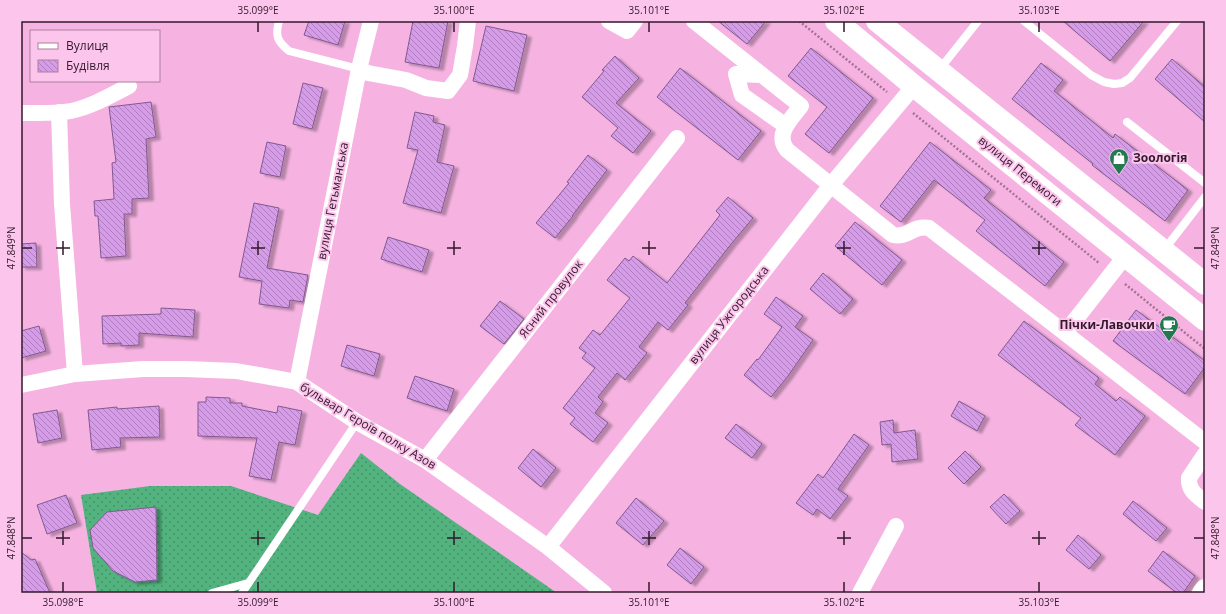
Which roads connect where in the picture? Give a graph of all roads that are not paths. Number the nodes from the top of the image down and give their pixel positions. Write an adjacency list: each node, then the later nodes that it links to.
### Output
1 (279, 21): 12 (lane)
2 (371, 21): 12 (street, вулиця Гетьманська)
3 (468, 21): 12 (street)
4 (609, 21): 5 (street)
5 (635, 21)
6 (694, 21): 14 (street)
7 (836, 21): 16 (main road, вулиця Перемоги)
8 (877, 21): 13 (main road)
9 (978, 21): 13 (lane)
10 (1024, 21): 11 (lane)
11 (1177, 21)
12 (360, 69): 31 (street, вулиця Гетьманська)
13 (939, 71): 25 (main road)
14 (762, 75): 20 (street); 20 (street)
15 (129, 86): 17 (street)
16 (914, 86): 23 (street, вулиця Ужгородська); 26 (main road, вулиця Перемоги)
17 (59, 112): 18 (street); 30 (street)
18 (21, 113)
19 (1127, 122): 22 (lane)
20 (786, 126): 23 (street)
21 (677, 138): 36 (street, Ясний провулок)
22 (1205, 183)
23 (831, 185): 29 (street); 39 (street, вулиця Ужгородська)
24 (1205, 197): 25 (lane)
25 (1163, 250): 27 (main road)
26 (1126, 255): 28 (main road, вулиця Перемоги); 29 (street)
27 (1205, 284)
28 (1205, 320)
29 (1065, 333): 34 (street)
30 (75, 374): 31 (street, бульвар Героїв полку Азов); 32 (street, бульвар Героїв полку Азов)
31 (297, 382): 33 (street, бульвар Героїв полку Азов)
32 (21, 385)
33 (357, 422): 36 (street, бульвар Героїв полку Азов); 40 (lane)
34 (1205, 442)
35 (1205, 454): 37 (street)
36 (425, 460): 39 (street, бульвар Героїв полку Азов)
37 (1205, 502)
38 (896, 526): 45 (street)
39 (548, 547): 44 (street, бульвар Героїв полку Азов)
40 (248, 583): 42 (lane); 43 (lane)
41 (1205, 589): 46 (street)
42 (212, 593)
43 (242, 593)
44 (604, 593)
45 (860, 593)
46 (1202, 593)

